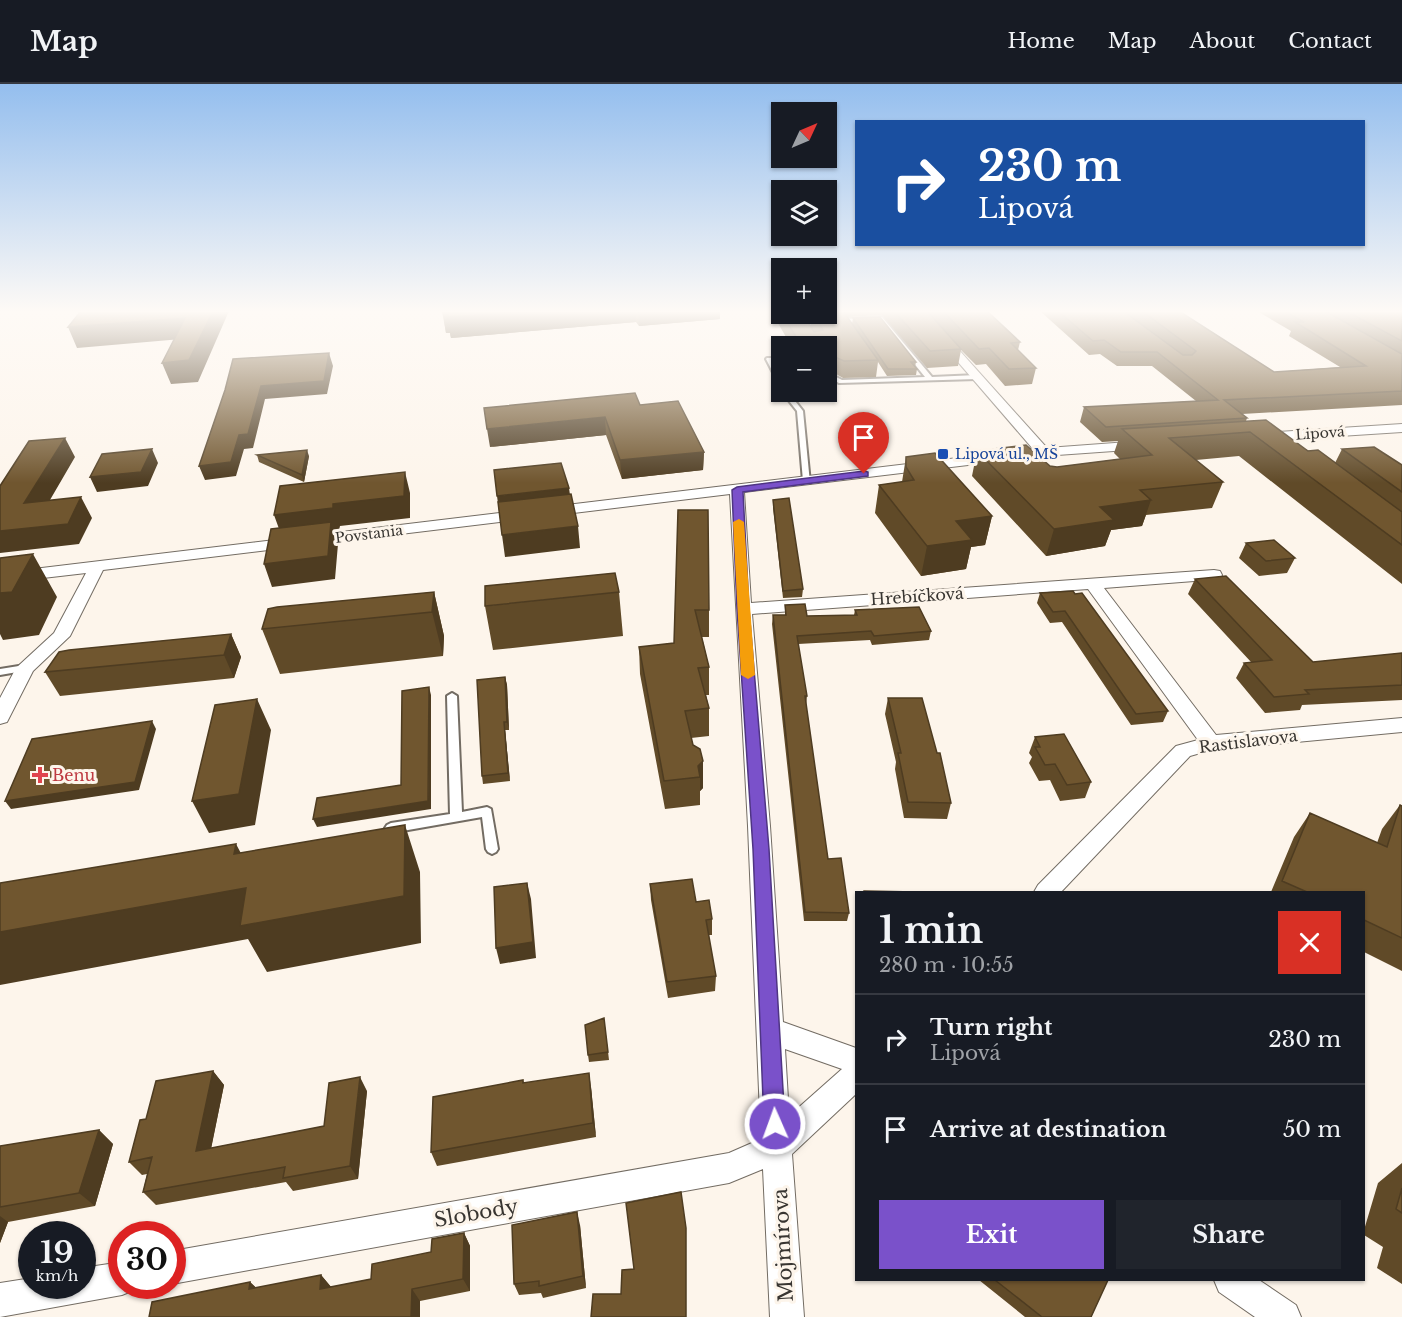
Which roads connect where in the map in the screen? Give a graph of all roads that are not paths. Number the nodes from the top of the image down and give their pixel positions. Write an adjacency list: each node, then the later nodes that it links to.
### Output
1 (922, 369): 5 (lane)
2 (970, 369): 4 (street)
3 (877, 370): 7 (lane)
4 (977, 377): 5 (lane); 14 (street)
5 (930, 379): 7 (lane)
6 (837, 380): 7 (lane)
7 (884, 380)
8 (793, 402): 15 (lane)
9 (1402, 428): 10 (street, Lipová)
10 (1267, 436): 11 (street, Lipová); 13 (street)
11 (1244, 438)
12 (1161, 444): 14 (street)
13 (1285, 450)
14 (1043, 452): 15 (street)
15 (807, 481): 16 (street)
16 (737, 490): 17 (street, Povstania); 21 (street, Mojmírova)
17 (97, 567): 19 (street, Povstania); 22 (street)
18 (1214, 575): 20 (street, Hrebíčková)
19 (0, 578)
20 (1092, 583): 21 (street, Hrebíčková); 27 (street)
21 (743, 609): 32 (street, Mojmírova)
22 (25, 668): 23 (lane); 25 (street)
23 (0, 672)
24 (452, 696): 28 (lane)
25 (0, 717)
26 (1402, 725): 27 (street, Rastislavova)
27 (1211, 743): 31 (street, Rastislavova)
28 (456, 817): 29 (lane); 30 (lane)
29 (377, 831)
30 (492, 849)
31 (1047, 891)
32 (771, 1031): 33 (street); 35 (street, Mojmírova)
33 (855, 1061)
34 (855, 1076): 35 (street)
35 (776, 1148): 36 (street, Slobody); 40 (street, Mojmírova)
36 (186, 1265)
37 (1232, 1281): 41 (street)
38 (18, 1297): 39 (street)
39 (0, 1300)
40 (787, 1317)
41 (1284, 1317)

